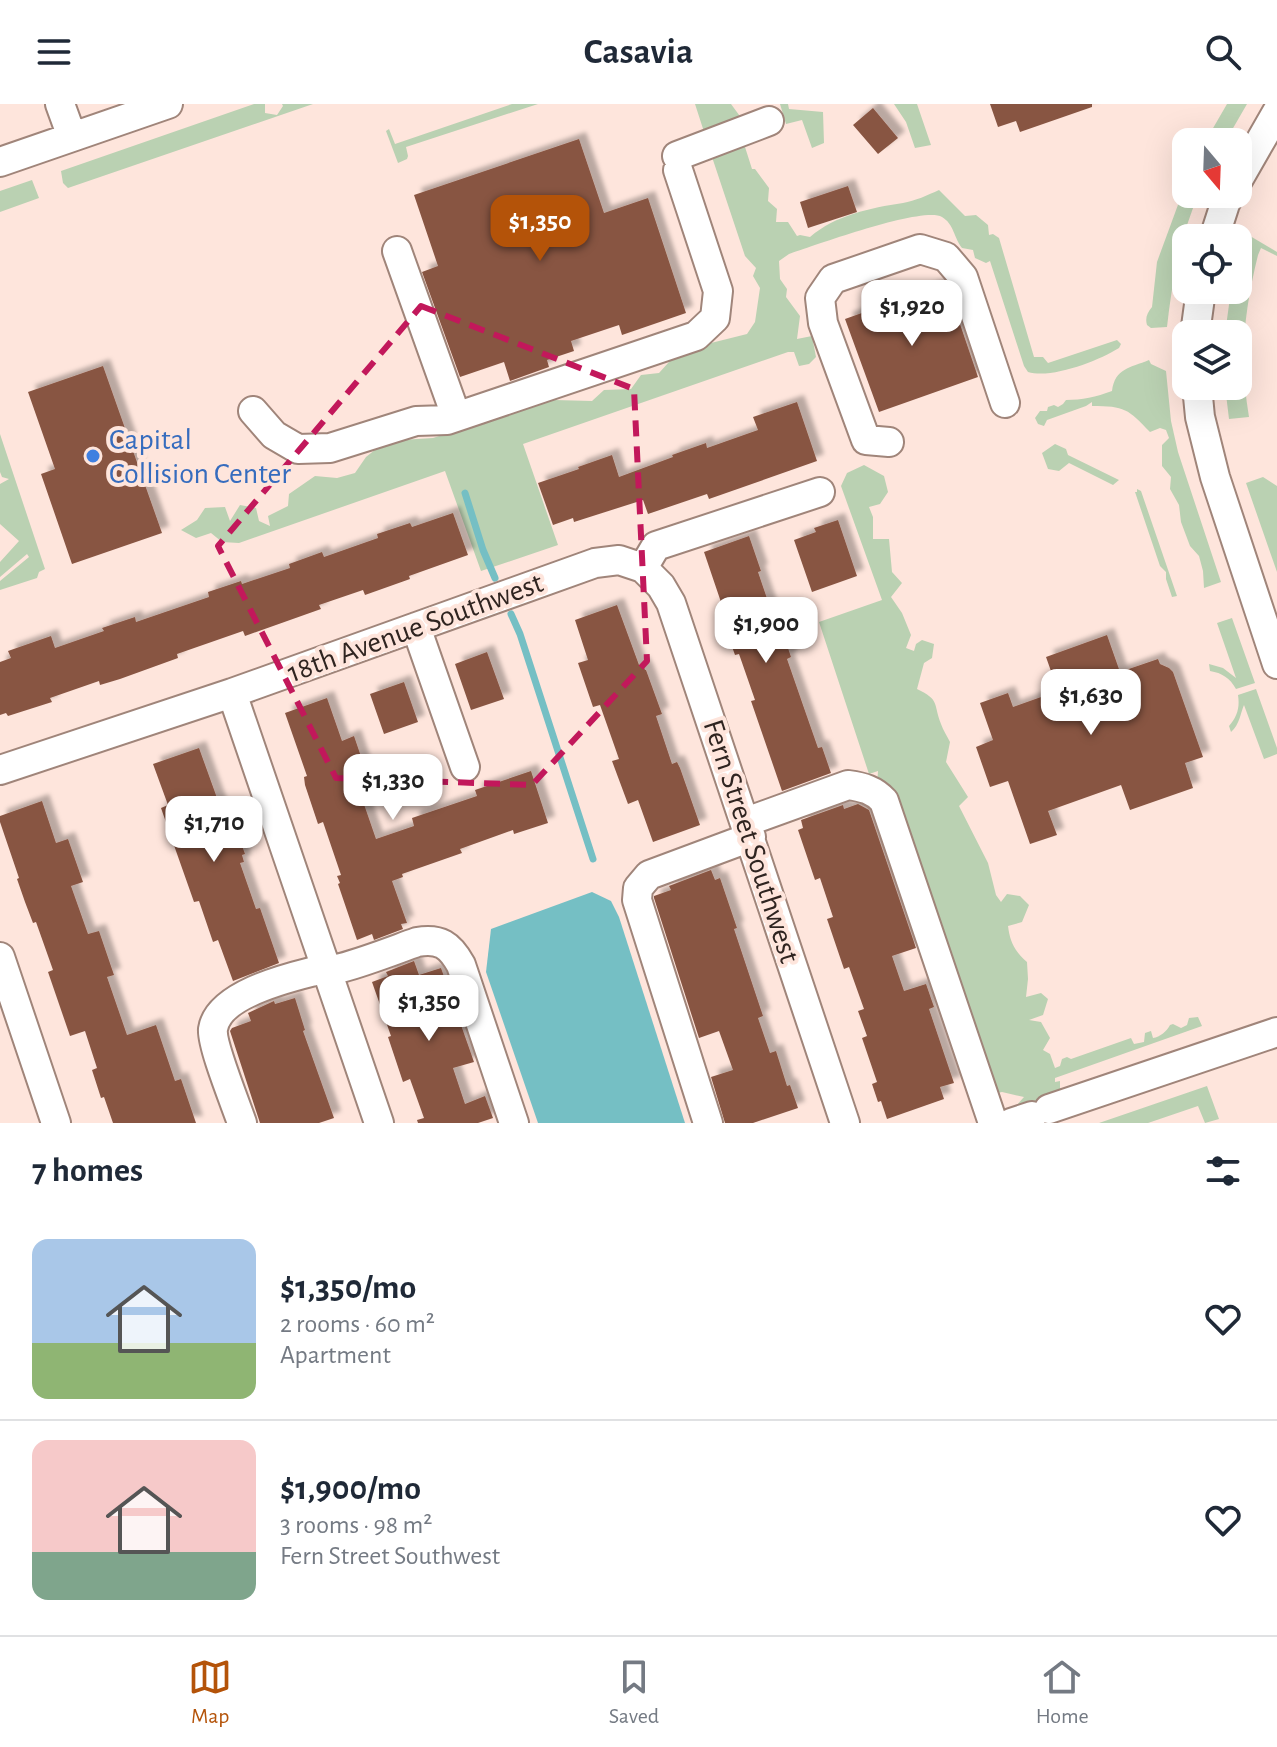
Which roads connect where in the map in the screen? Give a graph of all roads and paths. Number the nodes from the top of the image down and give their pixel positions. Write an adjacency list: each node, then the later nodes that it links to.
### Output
1 (60, 104): 5 (street)
2 (168, 104): 5 (street)
3 (1277, 112): 6 (street)
4 (769, 121): 12 (street)
5 (72, 137): 7 (street)
6 (1252, 156)
7 (0, 162)
8 (397, 251): 12 (street)
9 (1198, 400): 17 (street)
10 (1005, 403): 13 (street)
11 (253, 411): 12 (street)
12 (456, 416)
13 (889, 442)
14 (820, 492): 15 (street)
15 (643, 568): 16 (street, 18th Avenue Southwest); 21 (street, Fern Street Southwest)
16 (416, 627): 18 (street, 18th Avenue Southwest); 19 (street)
17 (1277, 664)
18 (232, 693): 20 (street, 18th Avenue Southwest); 23 (street)
19 (465, 767)
20 (0, 770)
21 (748, 830): 30 (street); 31 (street, Fern Street Southwest); 32 (street)
22 (0, 957): 26 (street)
23 (326, 970): 27 (street); 28 (street); 29 (street)
24 (1277, 1032): 25 (street)
25 (1031, 1116)
26 (56, 1123)
27 (242, 1123)
28 (379, 1123)
29 (514, 1123)
30 (708, 1123)
31 (845, 1123)
32 (993, 1123)

